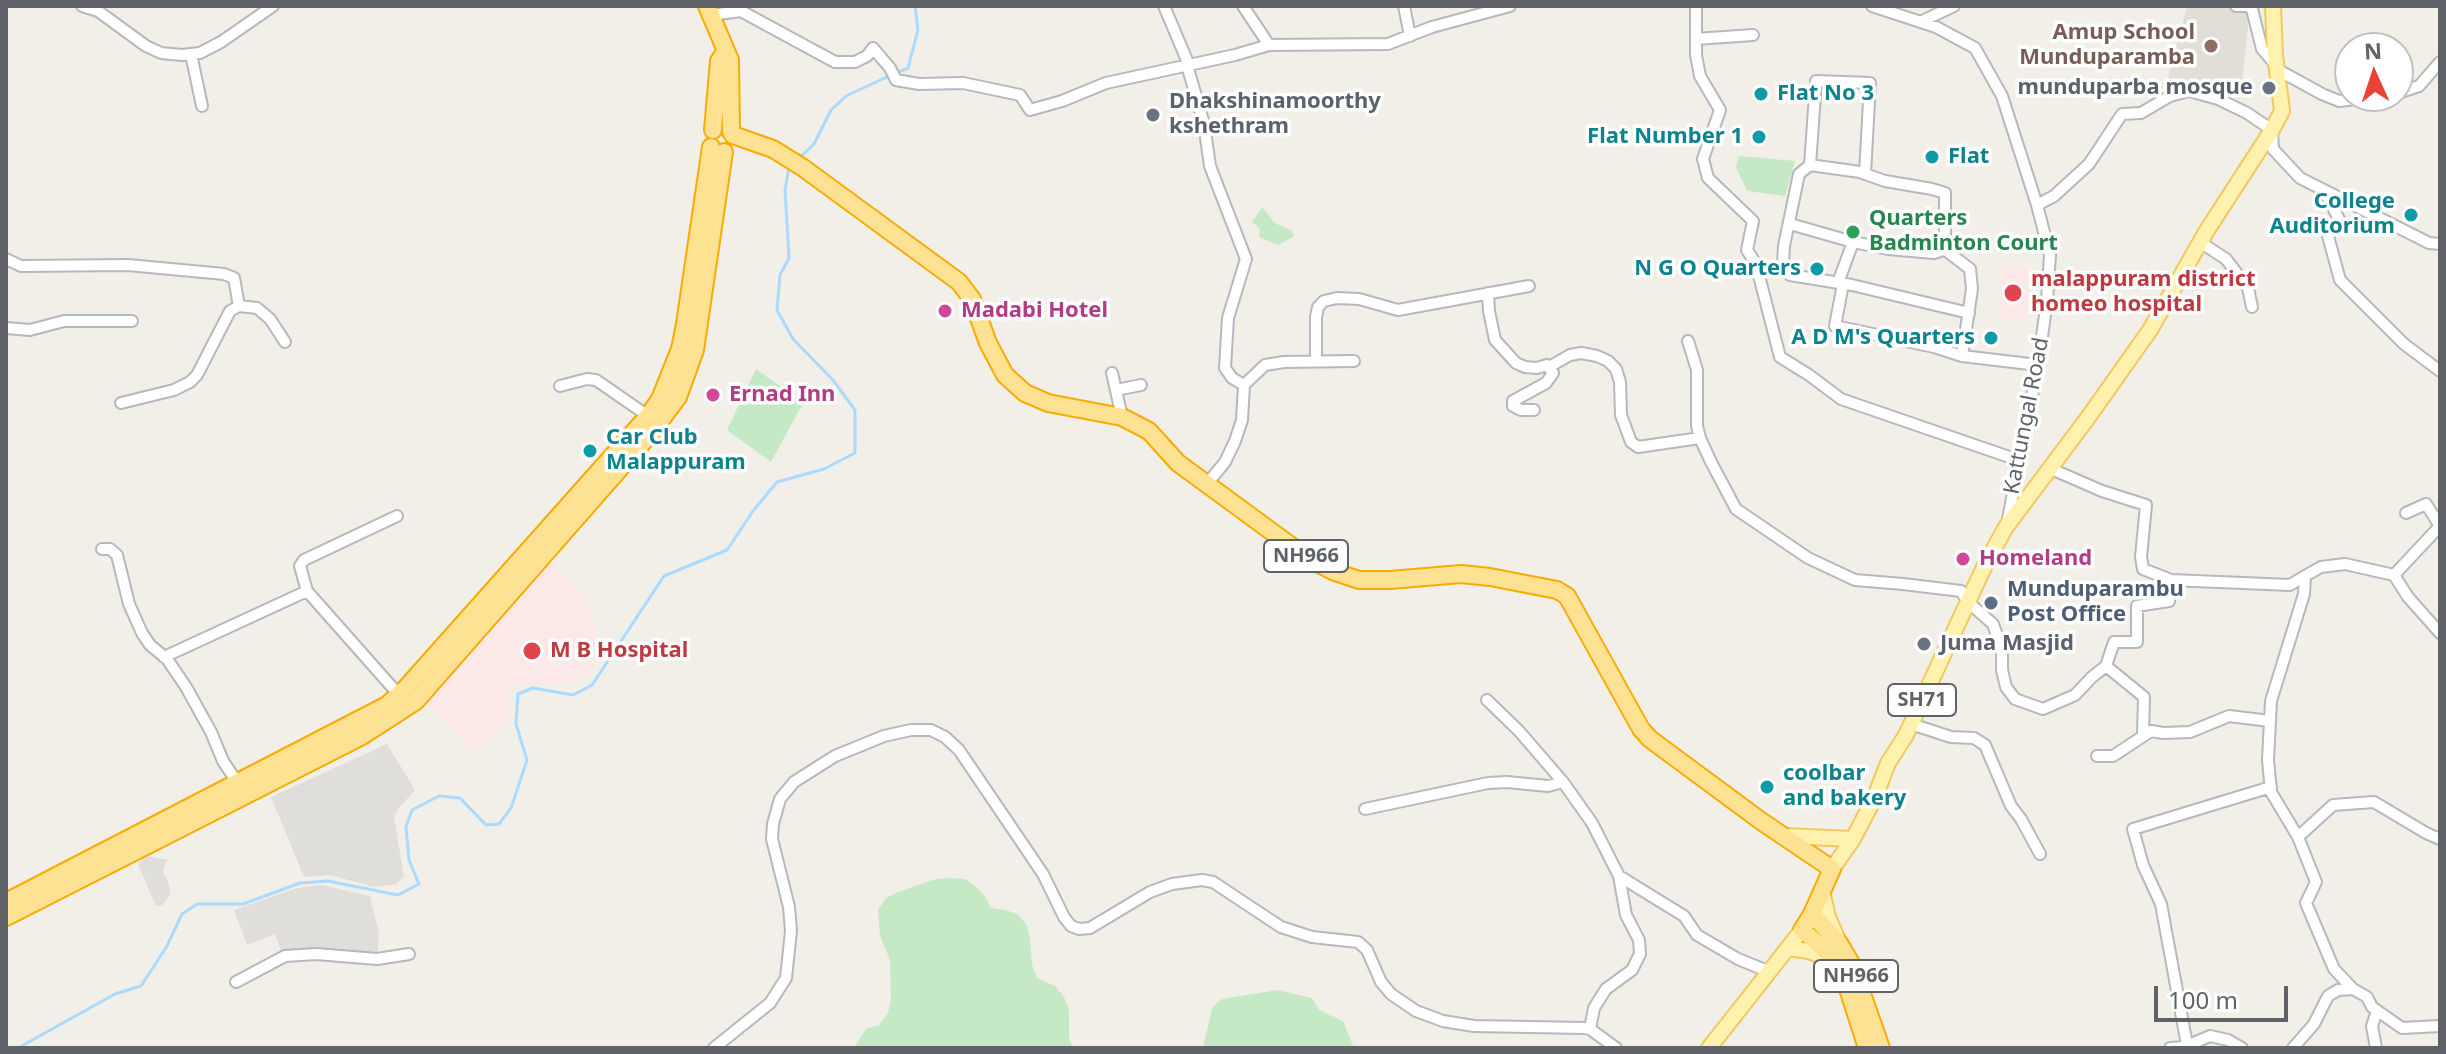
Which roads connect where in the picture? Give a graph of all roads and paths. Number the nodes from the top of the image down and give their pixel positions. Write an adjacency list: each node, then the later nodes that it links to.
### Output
1 (82, 6): 18 (street)
2 (273, 6): 18 (street)
3 (1164, 6): 20 (street)
4 (1243, 6): 17 (street)
5 (1404, 6): 15 (street)
6 (1510, 6): 15 (street)
7 (1696, 6): 16 (street)
8 (1872, 6): 13 (street, Kattungal Road)
9 (1954, 6): 13 (street)
10 (2236, 6): 21 (street)
11 (2273, 6): 21 (main road, SH71)
12 (709, 10): 20 (street); 26 (highway)
13 (1920, 22): 30 (street, Kattungal Road)
14 (1753, 35): 16 (street)
15 (1410, 36): 17 (street)
16 (1696, 39): 63 (street)
17 (1269, 45): 20 (street)
18 (191, 54): 24 (street)
19 (2440, 62): 22 (street)
20 (1188, 65): 55 (street)
21 (2277, 68): 23 (street); 25 (main road, SH71)
22 (2414, 88)
23 (2334, 99)
24 (202, 106)
25 (2272, 130): 29 (street); 30 (street); 33 (main road, SH71)
26 (723, 141): 60 (highway); 61 (highway, NH966); 77 (highway)
27 (1810, 165): 28 (street); 28 (street); 31 (street)
28 (1865, 174): 35 (street)
29 (2323, 190): 34 (street); 52 (street)
30 (2037, 205): 50 (street, Kattungal Road)
31 (1790, 224): 32 (street); 37 (street)
32 (1853, 242): 35 (street); 37 (street)
33 (2200, 242): 41 (street); 64 (main road, SH71)
34 (2440, 244)
35 (1947, 249): 42 (street)
36 (6, 259): 40 (street)
37 (1841, 283): 42 (street); 47 (street)
38 (1529, 286): 39 (street)
39 (1488, 293): 48 (street); 51 (street)
40 (239, 306): 46 (street); 58 (street)
41 (2252, 307)
42 (1969, 313): 47 (street)
43 (132, 321): 44 (street)
44 (6, 328)
45 (1688, 341): 62 (street)
46 (285, 342)
47 (1962, 356): 50 (street)
48 (1316, 361): 49 (street); 55 (street)
49 (1354, 361)
50 (2038, 365): 63 (street, Kattungal Road)
51 (1549, 367): 59 (street); 62 (street)
52 (2440, 371)
53 (1112, 373): 57 (street)
54 (1141, 385): 57 (street)
55 (1244, 385): 65 (street)
56 (560, 386): 60 (street)
57 (1116, 390): 61 (street)
58 (121, 403)
59 (1534, 410)
60 (648, 416): 77 (highway)
61 (1122, 417): 65 (highway, NH966)
62 (1700, 438): 75 (street)
63 (2018, 460): 69 (street, Kattungal Road)
64 (2049, 468): 69 (main road, SH71); 73 (street)
65 (1207, 484): 91 (highway, NH966)
66 (2406, 513): 68 (street)
67 (397, 516): 74 (street)
68 (2440, 526): 71 (street)
69 (2006, 527): 75 (main road, SH71)
70 (102, 549): 78 (street)
71 (2394, 575): 72 (street); 76 (street)
72 (2305, 576): 73 (street); 82 (street)
73 (2171, 580): 79 (street)
74 (307, 591): 78 (street); 80 (street)
75 (1968, 602): 79 (street); 83 (main road, SH71)
76 (2440, 633)
77 (458, 641): 80 (highway); 86 (highway)
78 (164, 657): 87 (street)
79 (2106, 666): 84 (street)
80 (399, 695): 86 (highway)
81 (1487, 700): 88 (street)
82 (2270, 721): 84 (street); 89 (street)
83 (1911, 724): 93 (main road, SH71); 95 (street)
84 (2143, 736): 85 (street)
85 (2097, 756)
86 (300, 759): 87 (highway); 101 (highway)
87 (237, 782): 99 (highway)
88 (1563, 782): 90 (street); 97 (street)
89 (2268, 789): 92 (street); 113 (street)
90 (1365, 809)
91 (1784, 836): 93 (main road); 96 (highway, NH966)
92 (2298, 837): 94 (street); 109 (street)
93 (1853, 839): 96 (main road, SH71)
94 (2440, 839)
95 (2040, 854)
96 (1832, 869): 98 (highway, NH966)
97 (1619, 876): 107 (street); 112 (street)
98 (1822, 891): 100 (highway, NH966); 103 (main road)
99 (6, 902)
100 (1812, 914): 102 (highway, NH966); 103 (highway, NH966)
101 (6, 917)
102 (1802, 930): 104 (main road); 106 (highway, NH966)
103 (1839, 943): 119 (highway, NH966)
104 (1788, 948): 106 (main road); 107 (main road)
105 (409, 954): 108 (street)
106 (1836, 961): 118 (highway, NH966)
107 (1770, 972): 117 (main road)
108 (236, 982)
109 (2353, 989): 110 (street); 114 (street)
110 (2377, 1011): 111 (street); 122 (street)
111 (2440, 1026)
112 (1590, 1029): 115 (street); 116 (street)
113 (2187, 1045): 120 (street); 121 (street)
114 (2296, 1047)
115 (714, 1048)
116 (1616, 1048)
117 (1709, 1048)
118 (1867, 1048)
119 (1881, 1048)
120 (2170, 1048)
121 (2242, 1048)
122 (2376, 1048)

